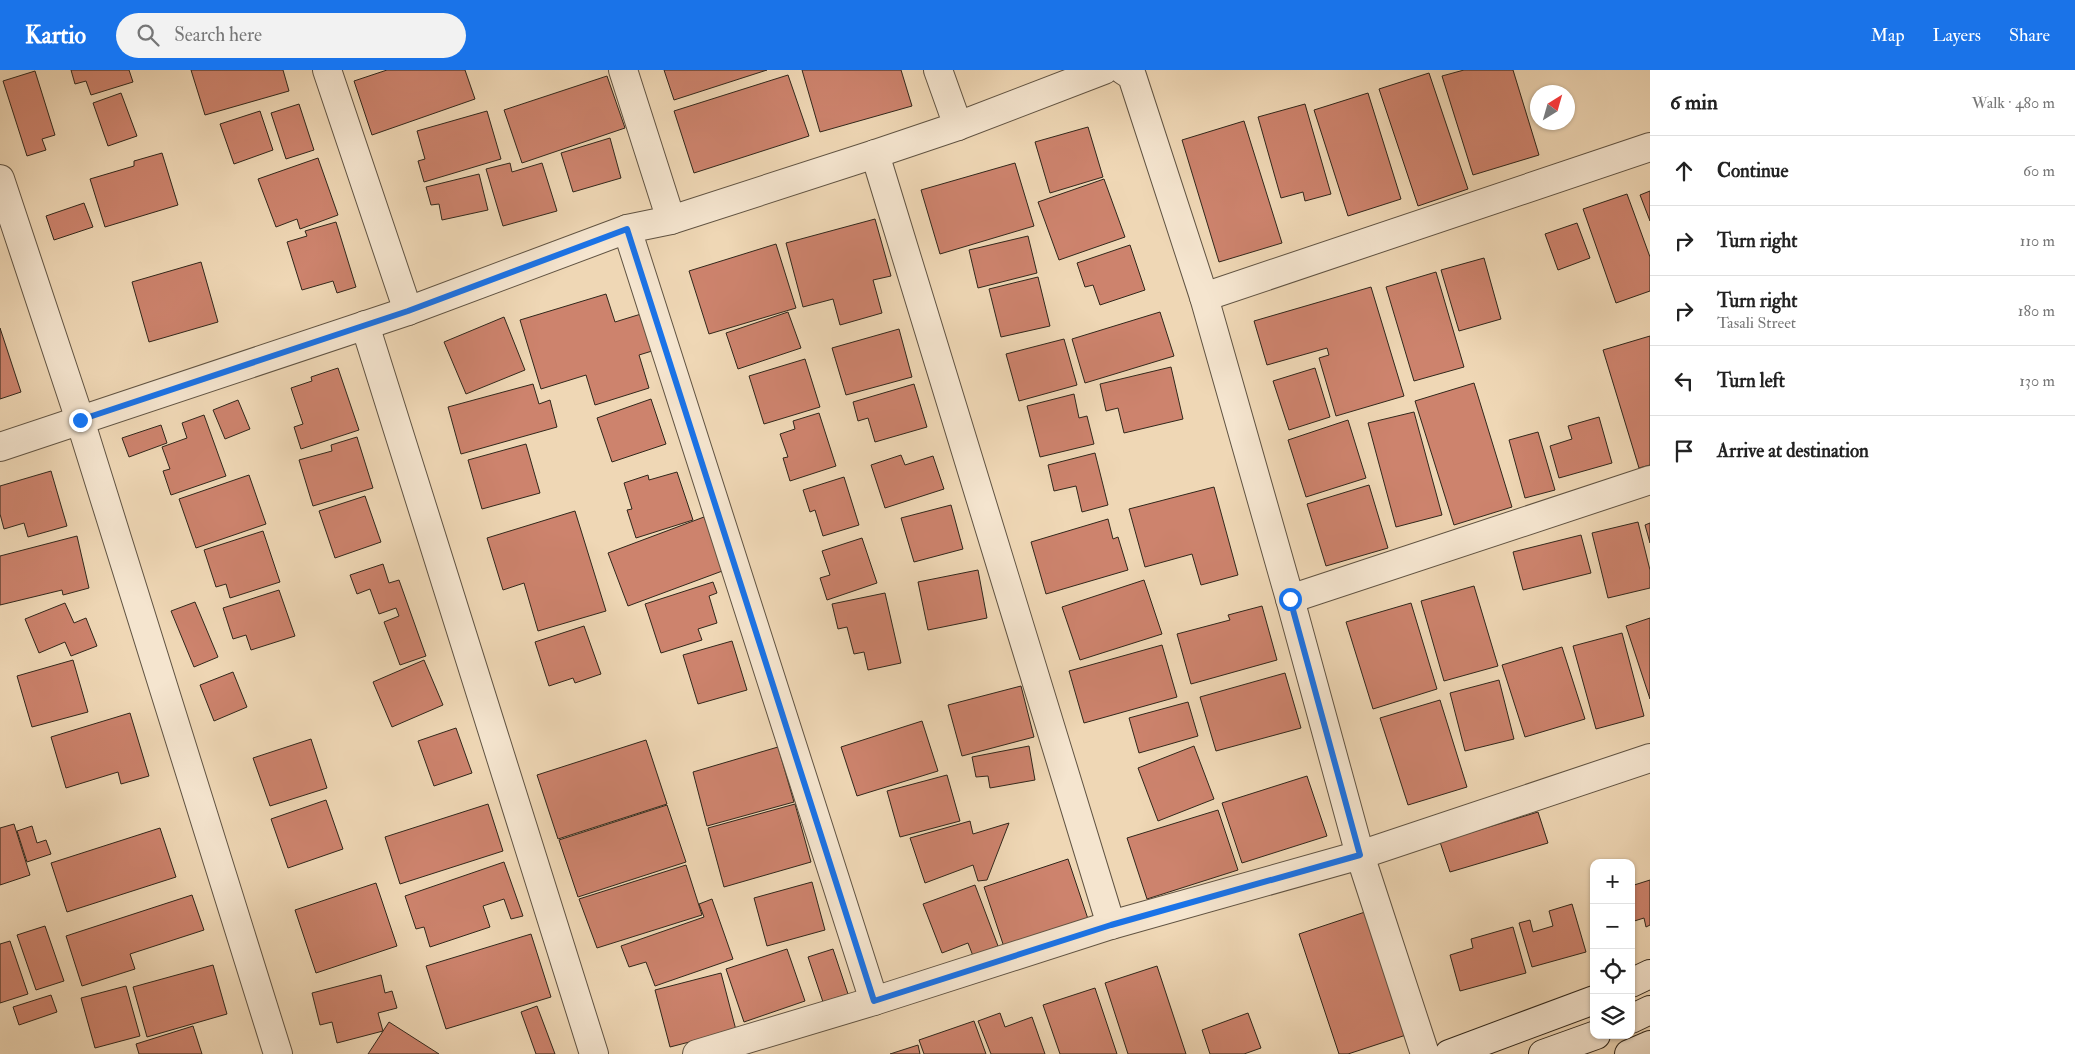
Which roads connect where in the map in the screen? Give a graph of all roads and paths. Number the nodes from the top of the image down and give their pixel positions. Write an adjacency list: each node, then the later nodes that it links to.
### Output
1 (327, 70): 13 (street)
2 (622, 70): 10 (street)
3 (938, 70): 6 (street)
4 (1104, 70): 6 (street)
5 (1123, 70): 12 (street)
6 (958, 126): 8 (street)
7 (1650, 147): 12 (street)
8 (876, 154): 10 (street); 21 (street)
9 (0, 179): 15 (street)
10 (671, 220): 11 (street)
11 (627, 229): 13 (street); 24 (street)
12 (1204, 297): 18 (street)
13 (408, 311): 14 (street)
14 (365, 325): 15 (street); 31 (street)
15 (80, 420): 16 (street); 30 (street)
16 (0, 447)
17 (1650, 480): 18 (street)
18 (1290, 599): 20 (street)
19 (1650, 758): 20 (street)
20 (1360, 855): 21 (street); 33 (street)
21 (1111, 925): 24 (street)
22 (1650, 974): 23 (street)
23 (1635, 981)
24 (874, 1001): 32 (street)
25 (1590, 1001): 34 (street)
26 (1650, 1010): 27 (street)
27 (1635, 1017)
28 (1590, 1037): 35 (street)
29 (1650, 1045): 36 (street)
30 (278, 1054)
31 (594, 1054)
32 (697, 1054)
33 (1425, 1054)
34 (1449, 1054)
35 (1543, 1054)
36 (1630, 1054)

